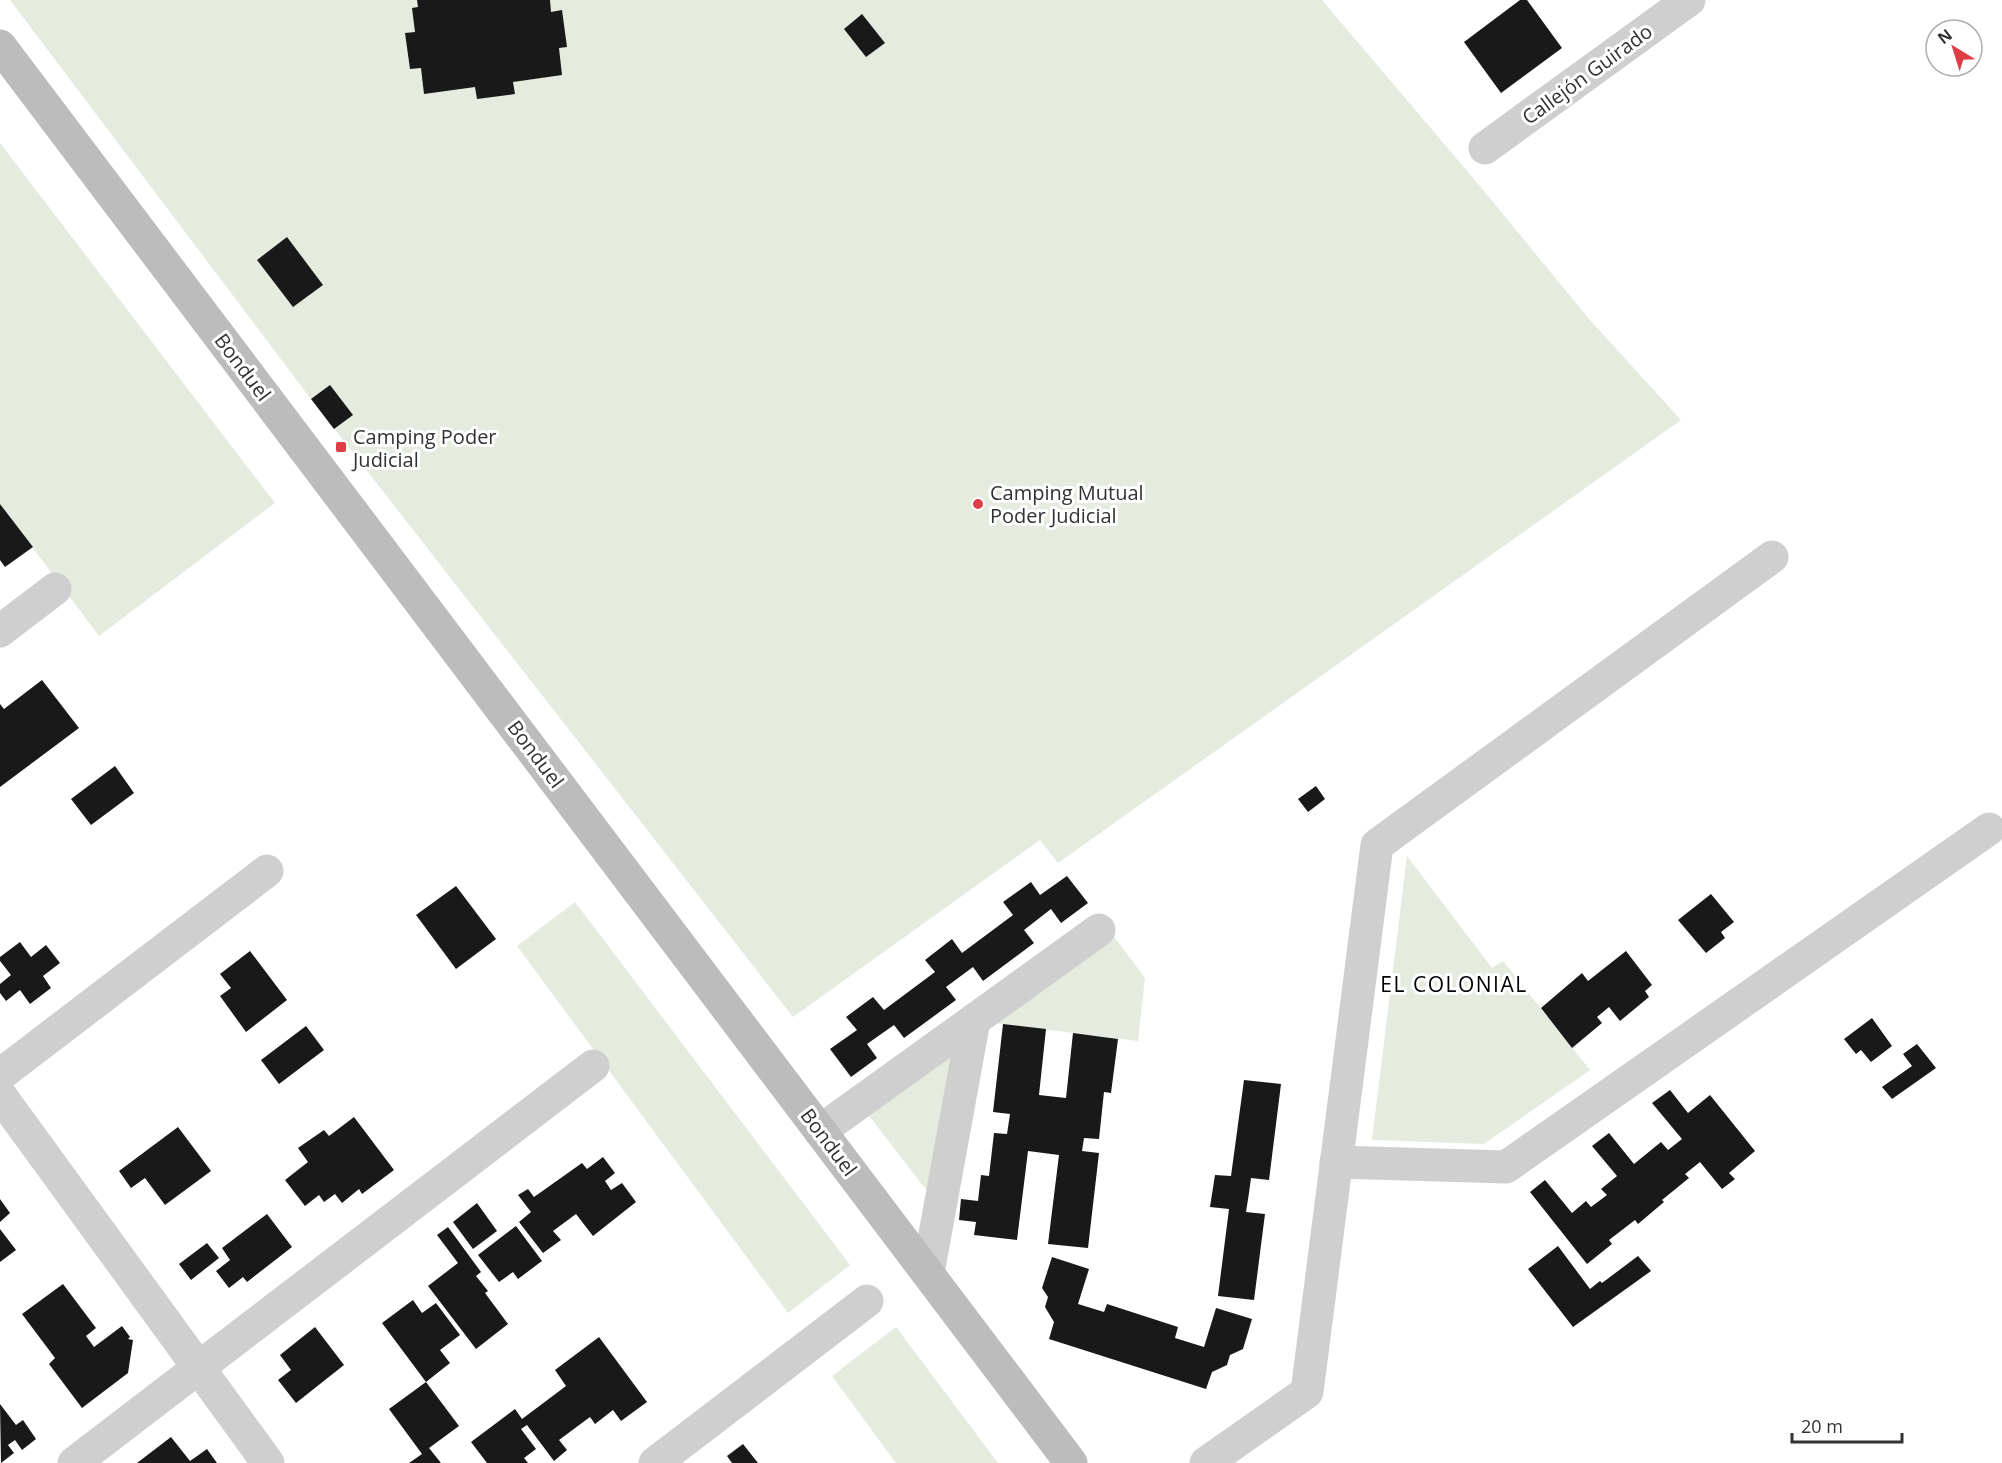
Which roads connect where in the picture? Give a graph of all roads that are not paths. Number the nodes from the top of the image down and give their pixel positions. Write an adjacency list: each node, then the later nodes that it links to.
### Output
1 (1689, 0): 3 (street, Callejón Guirado)
2 (0, 46): 14 (main road, Bonduel)
3 (1485, 148)
4 (1772, 557): 15 (street)
5 (55, 589): 6 (street)
6 (0, 631)
7 (1989, 829): 15 (street)
8 (267, 871): 12 (street)
9 (1099, 930): 10 (street)
10 (974, 1020): 14 (street); 16 (street)
11 (593, 1066): 18 (street)
12 (0, 1075)
13 (0, 1095): 18 (street)
14 (820, 1131): 16 (main road, Bonduel)
15 (1336, 1162): 23 (street)
16 (928, 1273): 22 (main road, Bonduel)
17 (867, 1301): 21 (street)
18 (199, 1367): 19 (street); 20 (street)
19 (74, 1463)
20 (268, 1463)
21 (655, 1463)
22 (1071, 1463)
23 (1206, 1463)

